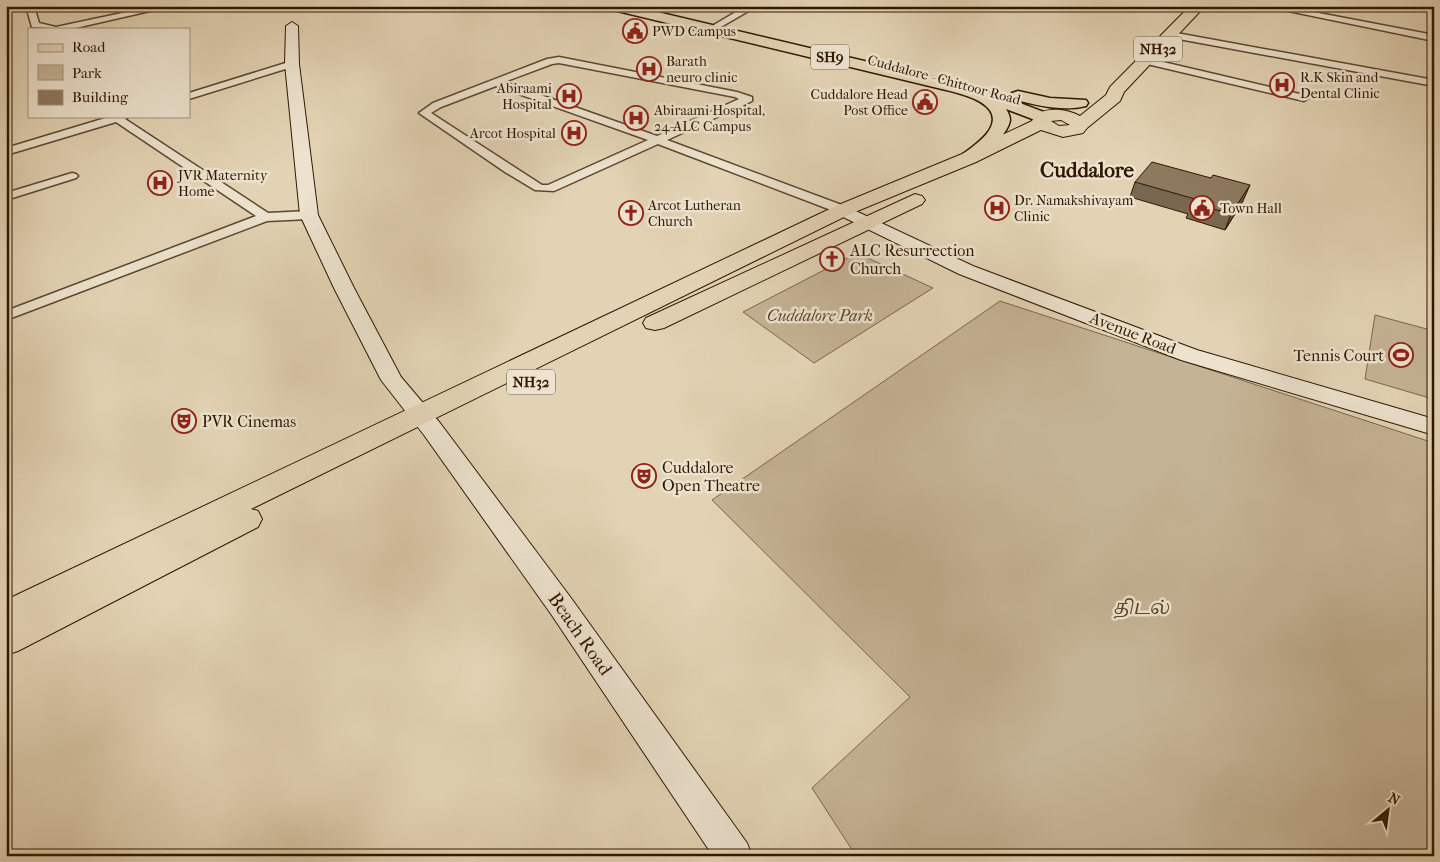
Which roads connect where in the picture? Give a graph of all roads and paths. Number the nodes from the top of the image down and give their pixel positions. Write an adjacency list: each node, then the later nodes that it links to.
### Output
1 (30, 6): 10 (street)
2 (168, 6): 11 (street)
3 (614, 6): 9 (main road, Cuddalore - Chittoor Road / SH9)
4 (642, 6): 9 (main road, Cuddalore - Chittoor Road / SH9)
5 (753, 6): 9 (street)
6 (1268, 6): 13 (street)
7 (1195, 7): 12 (highway, NH32)
8 (292, 26): 15 (street, Beach Road)
9 (715, 27): 18 (main road, Cuddalore - Chittoor Road / SH9)
10 (51, 28)
11 (61, 28)
12 (1171, 36): 14 (highway, NH32); 17 (street)
13 (1434, 38)
14 (1146, 61): 20 (street); 23 (highway, NH32)
15 (292, 64): 19 (street); 30 (street, Beach Road)
16 (495, 82): 24 (street); 24 (street); 24 (street)
17 (1434, 83)
18 (985, 91): 23 (main road, Cuddalore - Chittoor Road / SH9); 23 (main road); 26 (main road)
19 (190, 96)
20 (1304, 98)
21 (117, 118): 25 (street)
22 (121, 118): 31 (street)
23 (1060, 118): 26 (highway, NH32); 32 (highway, NH32)
24 (660, 140): 29 (street)
25 (6, 152)
26 (970, 158): 29 (highway, NH32)
27 (72, 176): 28 (street)
28 (6, 197)
29 (843, 210): 32 (street, Avenue Road); 34 (highway, NH32)
30 (309, 215): 31 (street); 34 (street, Beach Road)
31 (265, 217): 33 (street)
32 (866, 222): 34 (highway, NH32); 35 (street, Avenue Road)
33 (6, 316)
34 (427, 422): 36 (highway, NH32); 37 (highway, NH32); 38 (street, Beach Road)
35 (1434, 427)
36 (9, 610)
37 (6, 641)
38 (732, 855)

